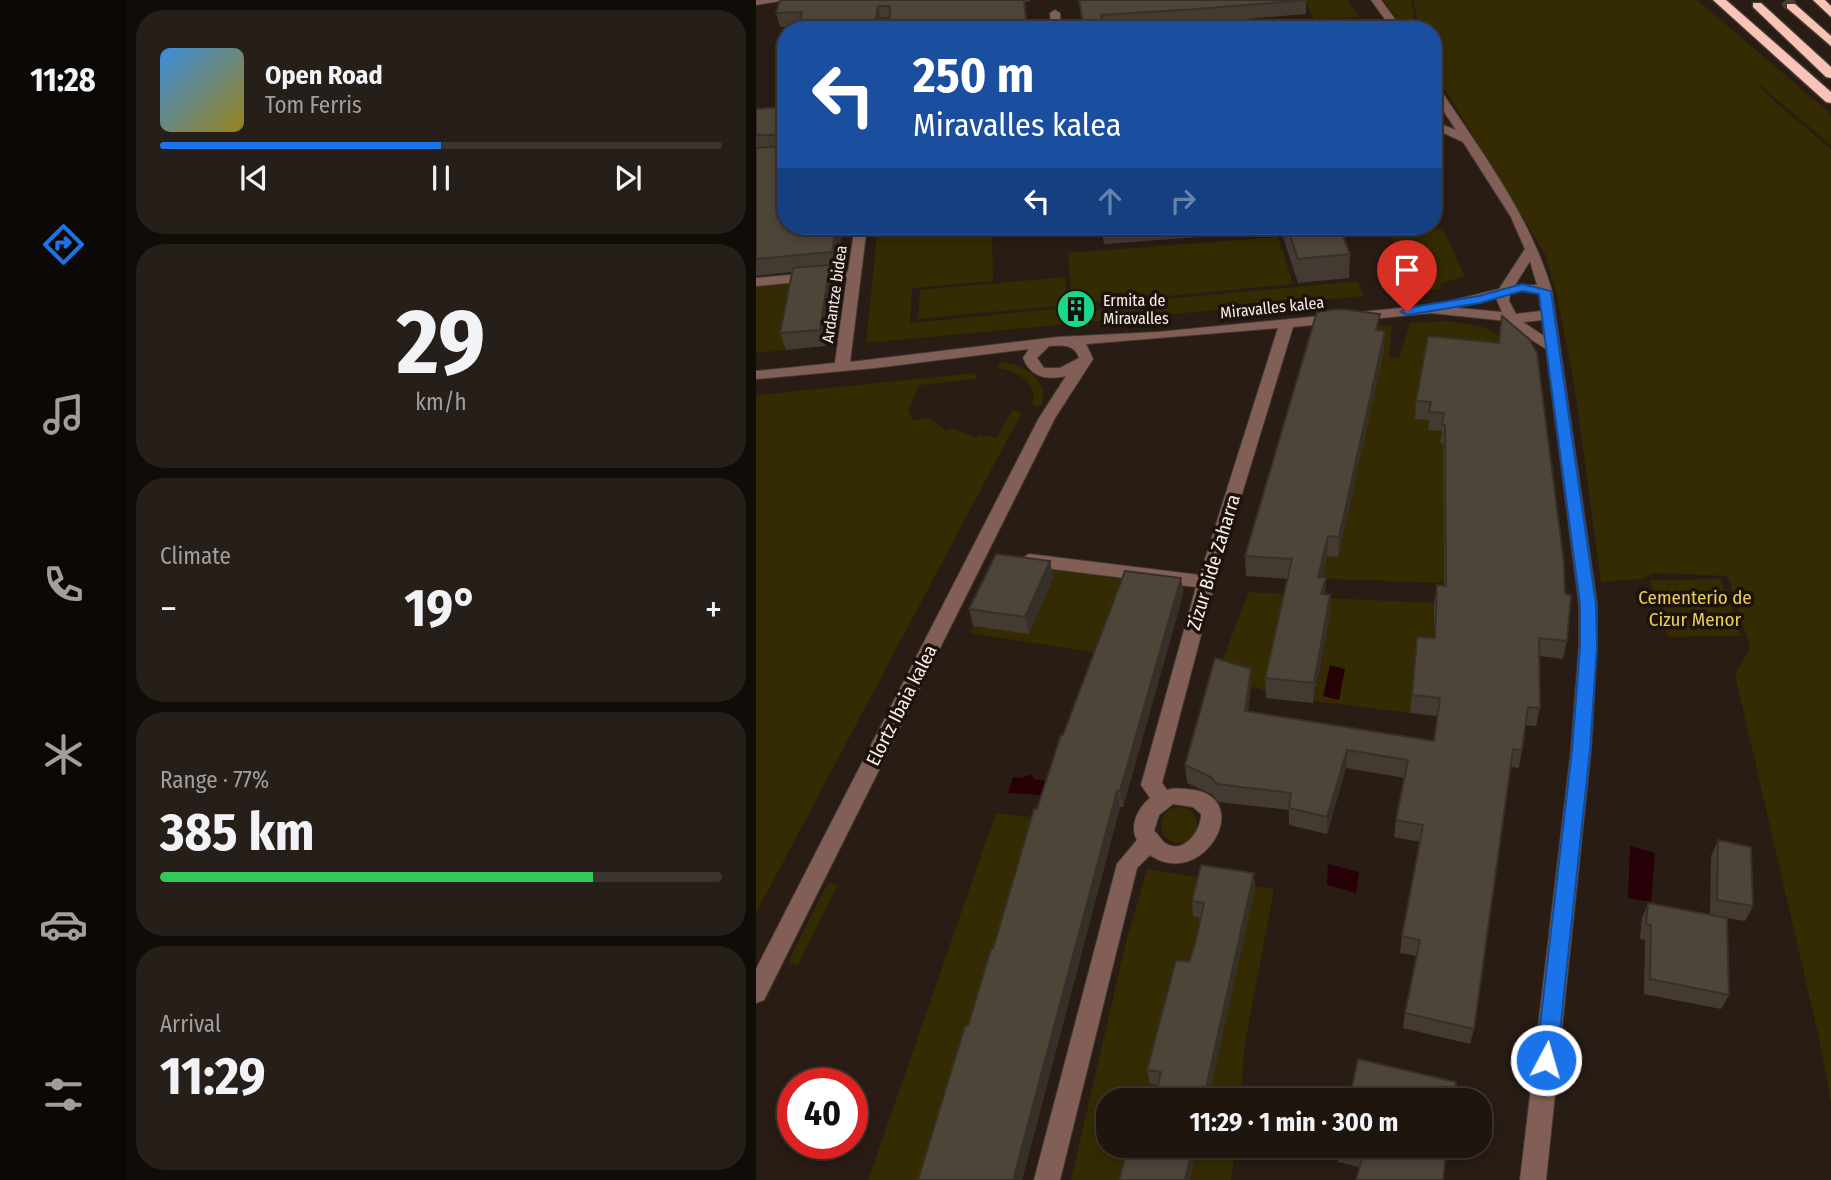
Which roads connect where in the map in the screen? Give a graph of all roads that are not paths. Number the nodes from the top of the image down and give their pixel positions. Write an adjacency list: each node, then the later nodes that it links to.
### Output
1 (781, 0): 5 (street)
2 (1376, 0): 12 (street)
3 (1719, 0): 15 (highway)
4 (1818, 0): 6 (highway); 10 (highway)
5 (756, 2)
6 (1831, 2)
7 (1756, 5): 14 (highway)
8 (1791, 6): 13 (highway)
9 (1055, 13): 11 (street)
10 (1831, 13)
11 (1055, 21)
12 (1392, 21)
13 (1831, 42)
14 (1831, 74)
15 (1831, 99)
16 (1442, 104): 18 (street)
17 (1442, 116): 18 (street)
18 (1452, 116): 20 (street)
19 (1442, 128): 20 (street)
20 (1470, 142): 22 (street)
21 (860, 235): 37 (street, Ardantze bidea)
22 (1532, 248): 25 (street); 26 (street)
23 (843, 274): 24 (street)
24 (756, 282)
25 (1545, 291): 26 (street, Miravalles kalea); 28 (street)
26 (1504, 292): 27 (street, Miravalles kalea); 29 (street)
27 (1432, 309): 29 (street, Miravalles kalea); 30 (street, Miravalles kalea)
28 (1547, 315): 29 (street, Miravalles kalea); 34 (street)
29 (1510, 317): 34 (street, Miravalles kalea)
30 (1287, 323): 31 (street, Miravalles kalea); 42 (street, Zizur Bide Zaharra)
31 (1158, 336): 32 (street, Miravalles kalea); 36 (street, Miravalles kalea)
32 (1067, 341): 33 (street, Miravalles kalea); 36 (street)
33 (1043, 345): 35 (street); 38 (street)
34 (1552, 347): 47 (street)
35 (964, 354): 37 (street); 38 (street)
36 (1083, 363): 38 (street, Miravalles kalea); 40 (street, Elortz Ibaia kalea)
37 (842, 367): 39 (street)
38 (1035, 367): 40 (street, Elortz Ibaia kalea)
39 (756, 375)
40 (1047, 418): 45 (street, Elortz Ibaia kalea)
41 (1017, 559): 42 (street)
42 (1206, 582): 43 (street, Zizur Bide Zaharra)
43 (1163, 799): 44 (street); 44 (street)
44 (1149, 842): 46 (street)
45 (756, 992)
46 (1047, 1180)
47 (1533, 1180)

